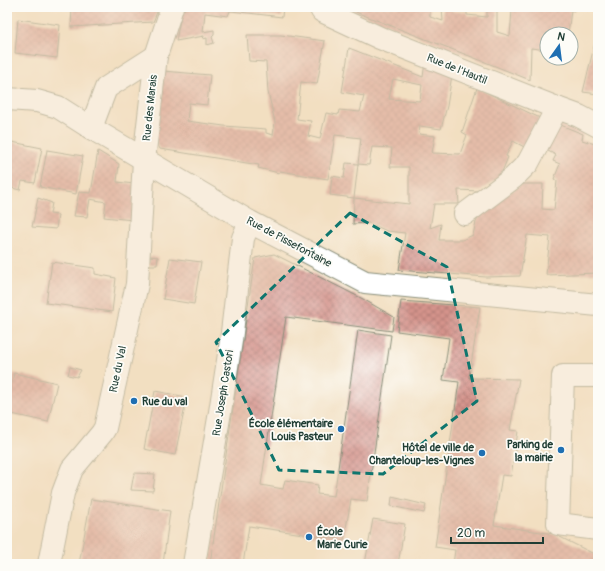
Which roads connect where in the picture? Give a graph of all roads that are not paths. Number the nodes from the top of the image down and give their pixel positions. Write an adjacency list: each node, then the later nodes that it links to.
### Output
1 (172, 7): 3 (street, Rue des Marais)
2 (320, 7): 5 (street, Rue de l'Hautil)
3 (156, 56): 7 (street, Rue des Marais); 8 (street, Rue des Marais)
4 (7, 99): 7 (street, Rue de Pissefontaine)
5 (557, 108): 6 (street, Rue de l'Hautil); 9 (street)
6 (598, 126)
7 (91, 128): 8 (street, Rue de Pissefontaine)
8 (144, 160): 10 (street, Rue de Pissefontaine); 14 (street, Rue du Val)
9 (465, 214)
10 (250, 222): 11 (street, Rue de Pissefontaine); 15 (street, Rue Joseph Castori)
11 (598, 305)
12 (598, 376): 13 (street)
13 (598, 529)
14 (49, 564)
15 (194, 564)

